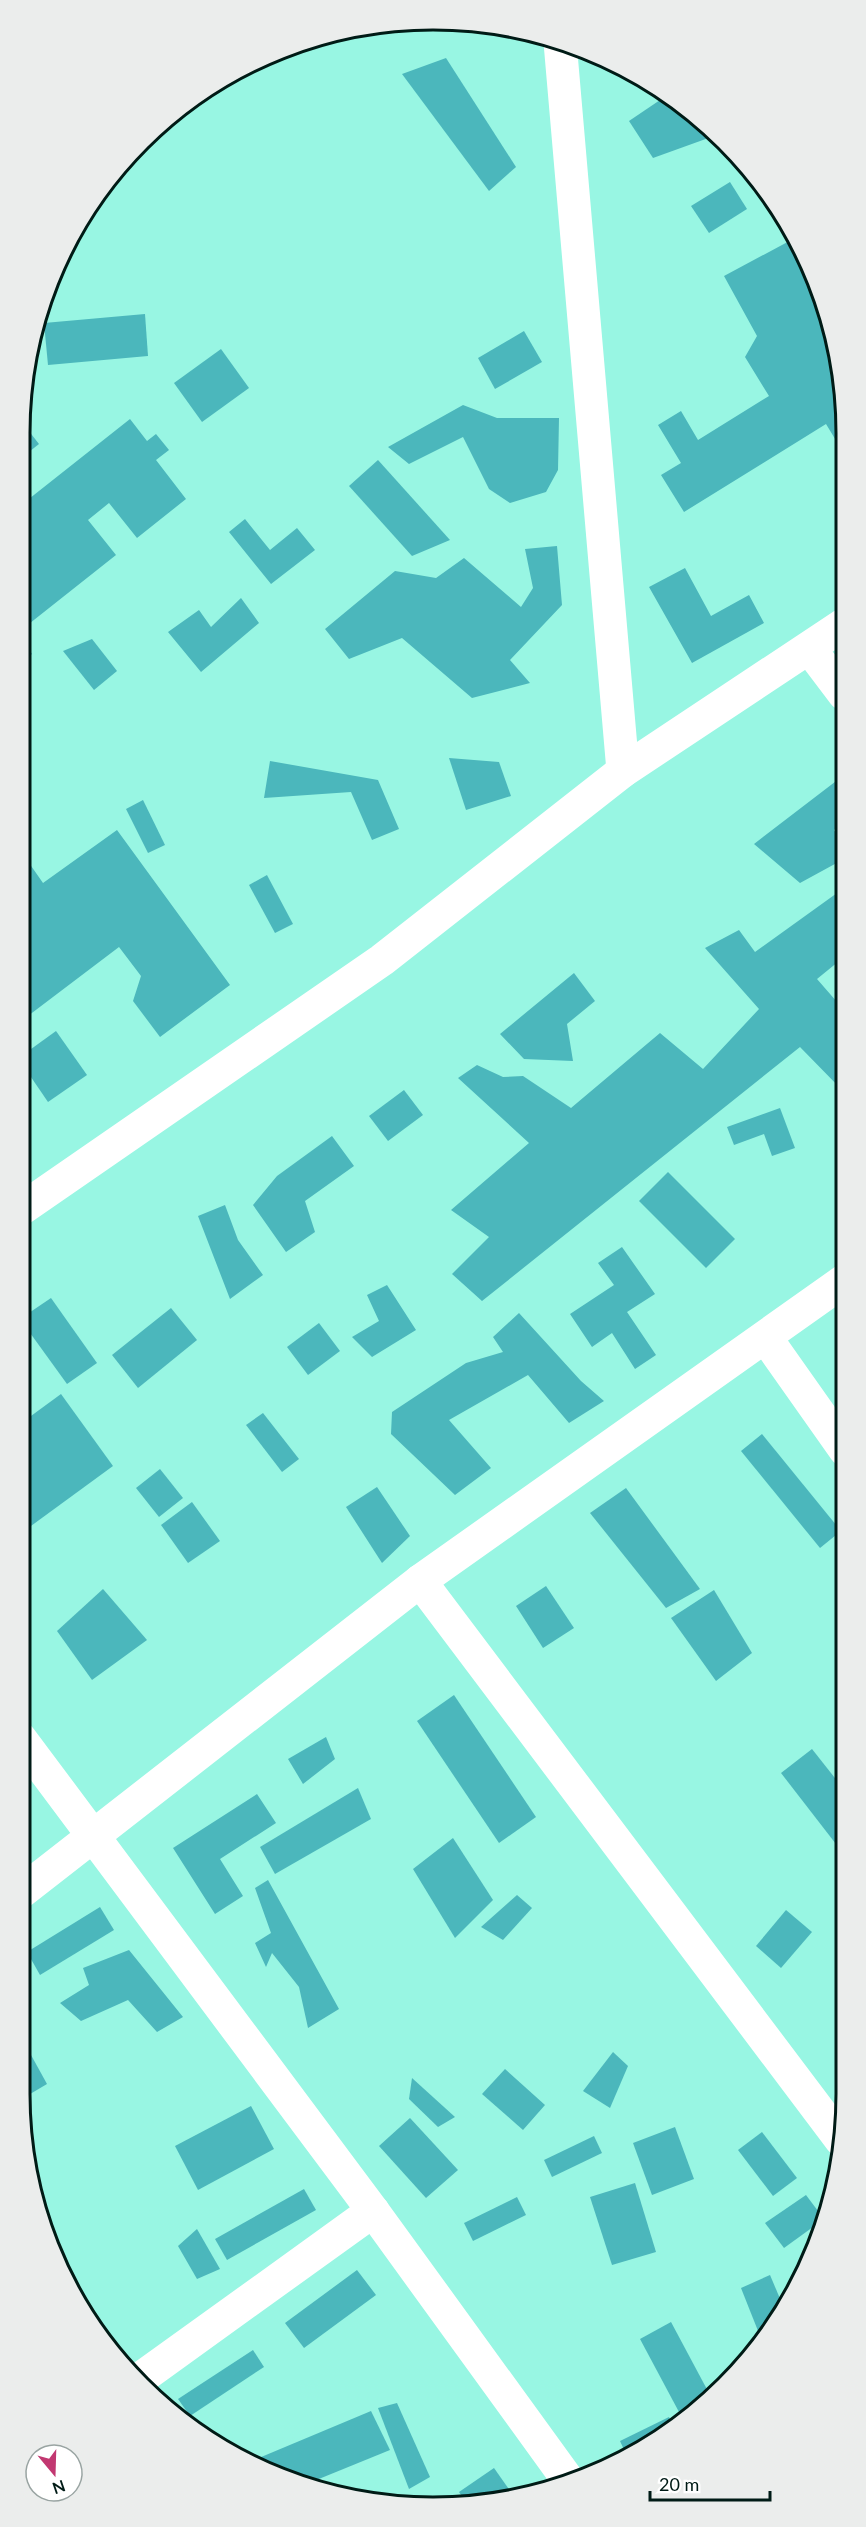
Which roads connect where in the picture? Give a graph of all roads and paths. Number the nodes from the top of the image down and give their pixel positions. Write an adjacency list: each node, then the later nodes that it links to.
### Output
1 (561, 50): 5 (street)
2 (836, 630): 3 (street)
3 (810, 649): 4 (street); 5 (street)
4 (836, 683)
5 (623, 771): 6 (street)
6 (30, 1203)
7 (836, 1287): 8 (street)
8 (766, 1338): 9 (street); 10 (street)
9 (836, 1437)
10 (420, 1581): 12 (street); 14 (street)
11 (30, 1752): 12 (street)
12 (93, 1838): 13 (street); 15 (street)
13 (30, 1885)
14 (834, 2132)
15 (373, 2211): 16 (street); 17 (street)
16 (145, 2375)
17 (564, 2476)

